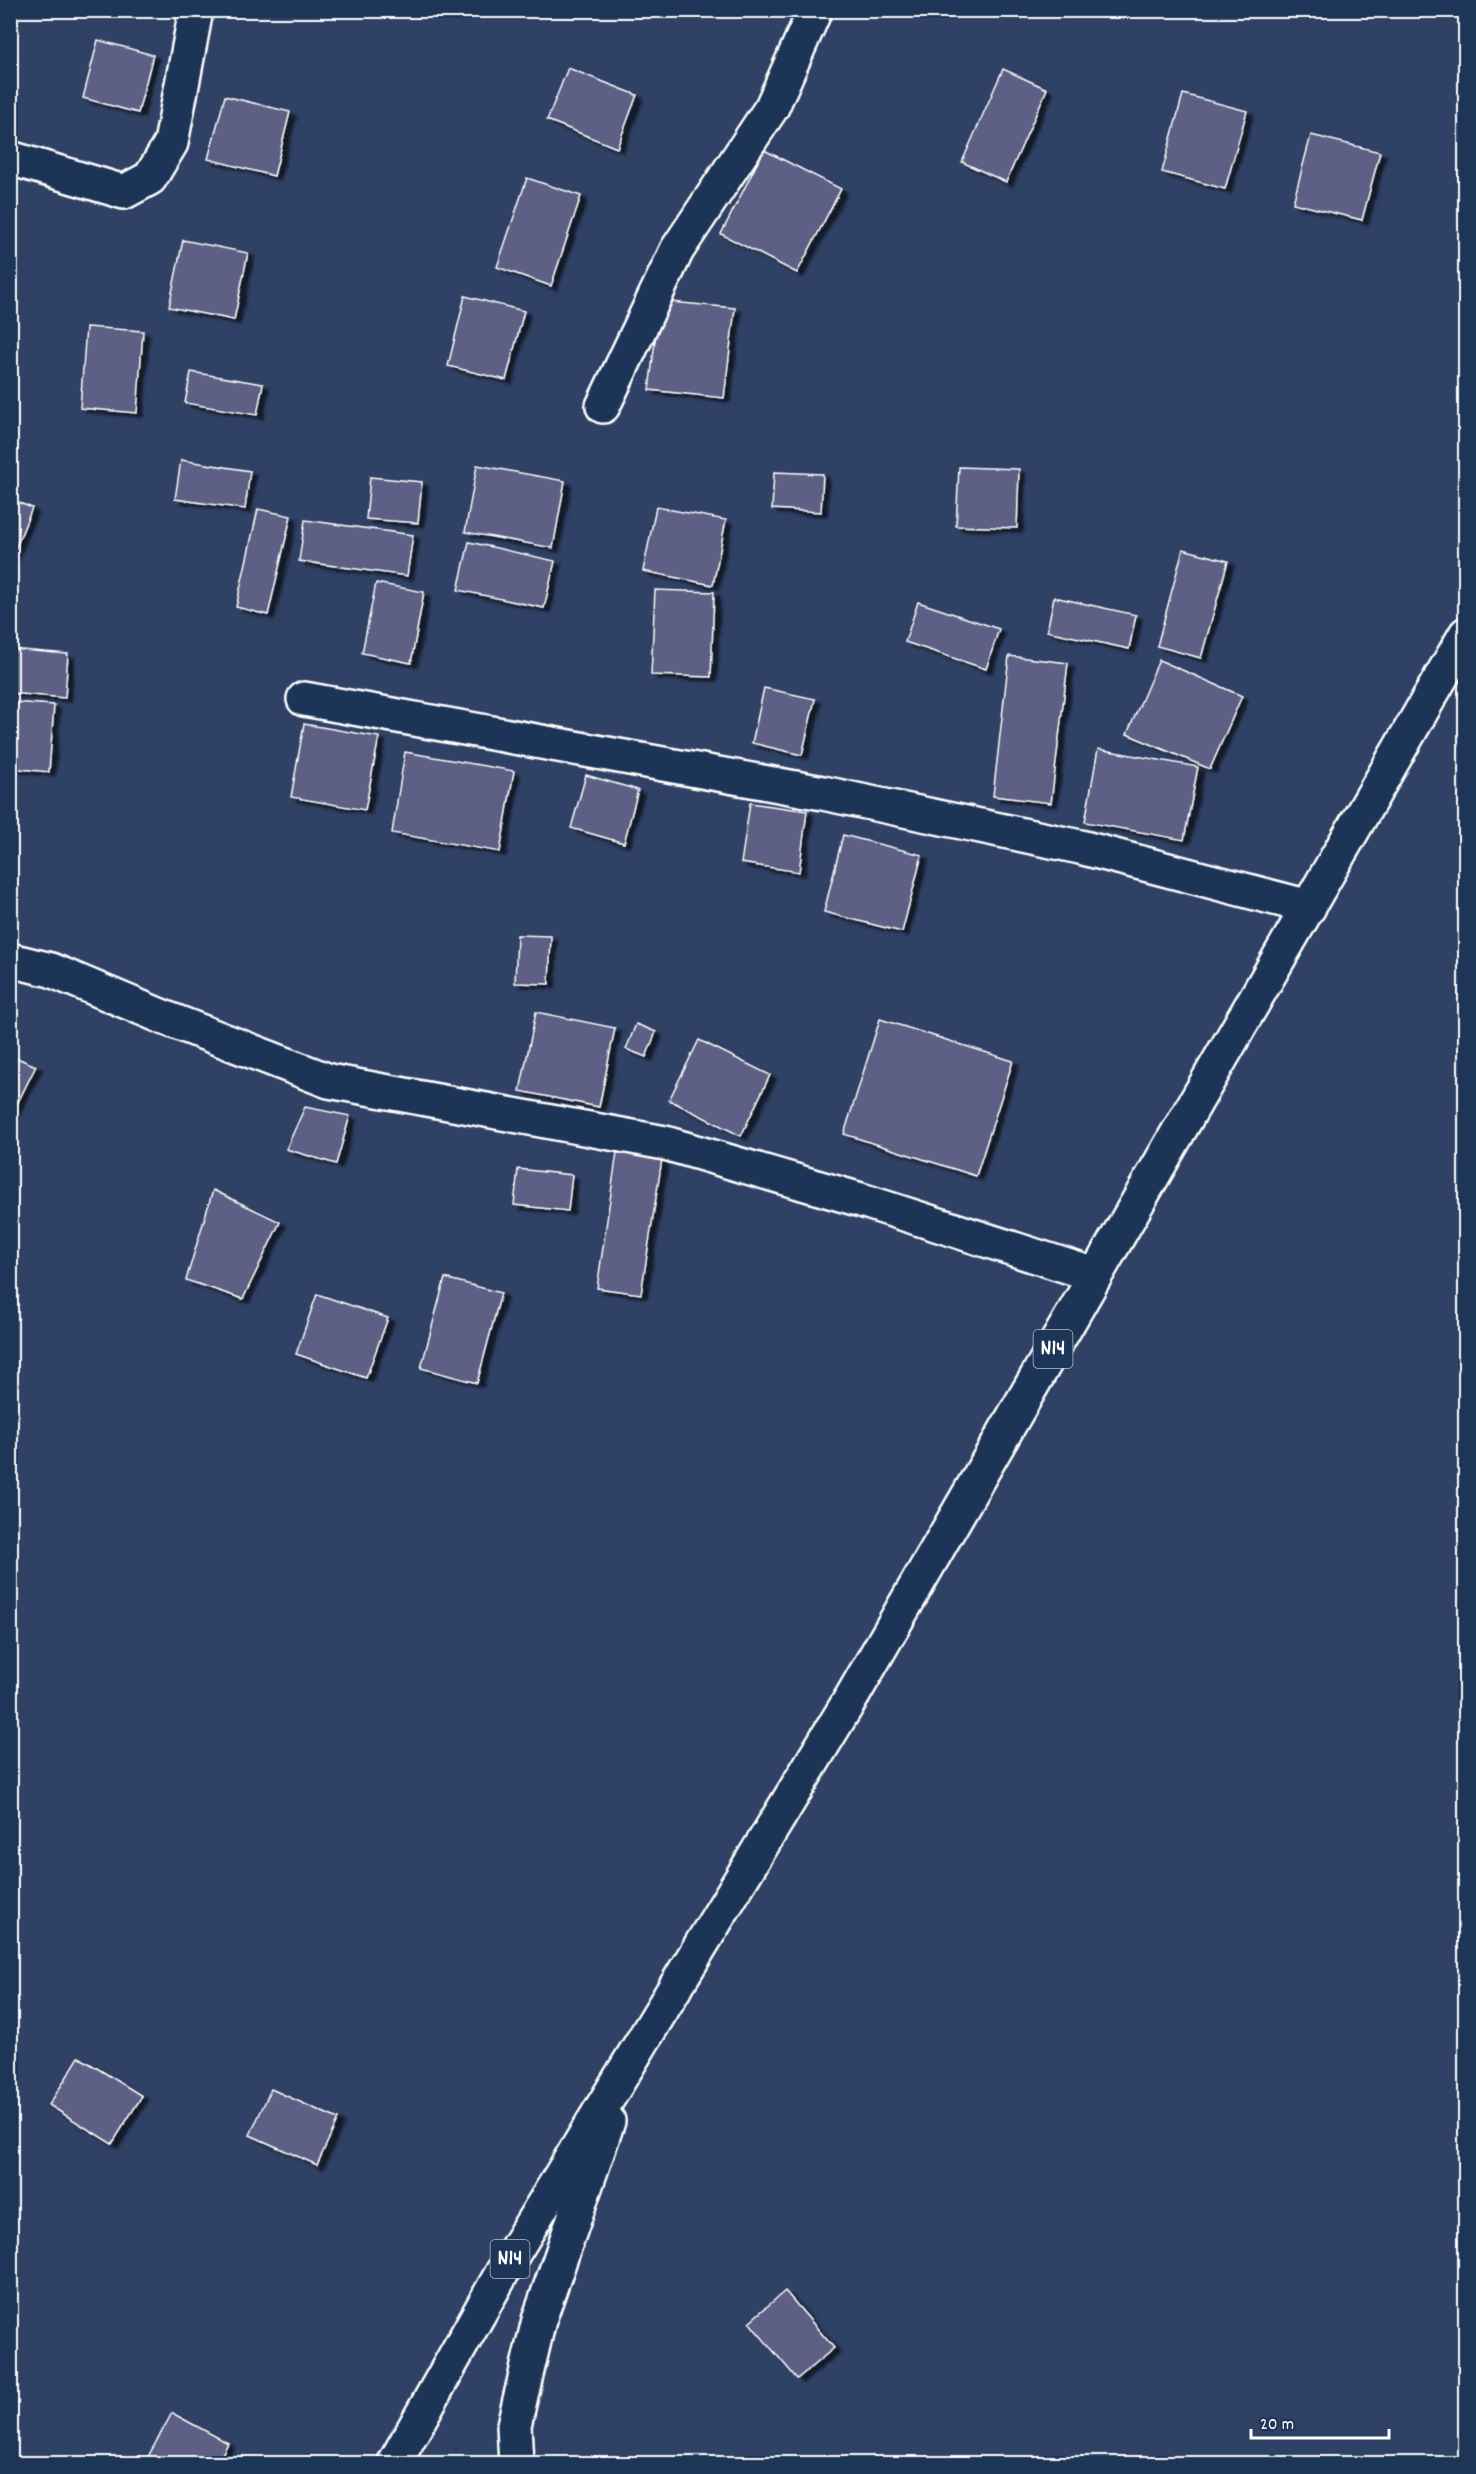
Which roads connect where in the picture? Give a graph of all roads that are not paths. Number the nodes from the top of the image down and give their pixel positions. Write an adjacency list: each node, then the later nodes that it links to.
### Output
1 (196, 10): 3 (street)
2 (815, 10): 4 (street)
3 (10, 158)
4 (603, 406)
5 (1466, 634): 7 (street, N14)
6 (304, 699): 7 (street)
7 (1309, 907): 9 (street, N14)
8 (10, 960): 9 (street)
9 (1095, 1275): 10 (street, N14)
10 (630, 2057): 11 (street, N14); 12 (street, N14)
11 (394, 2463)
12 (516, 2463)

